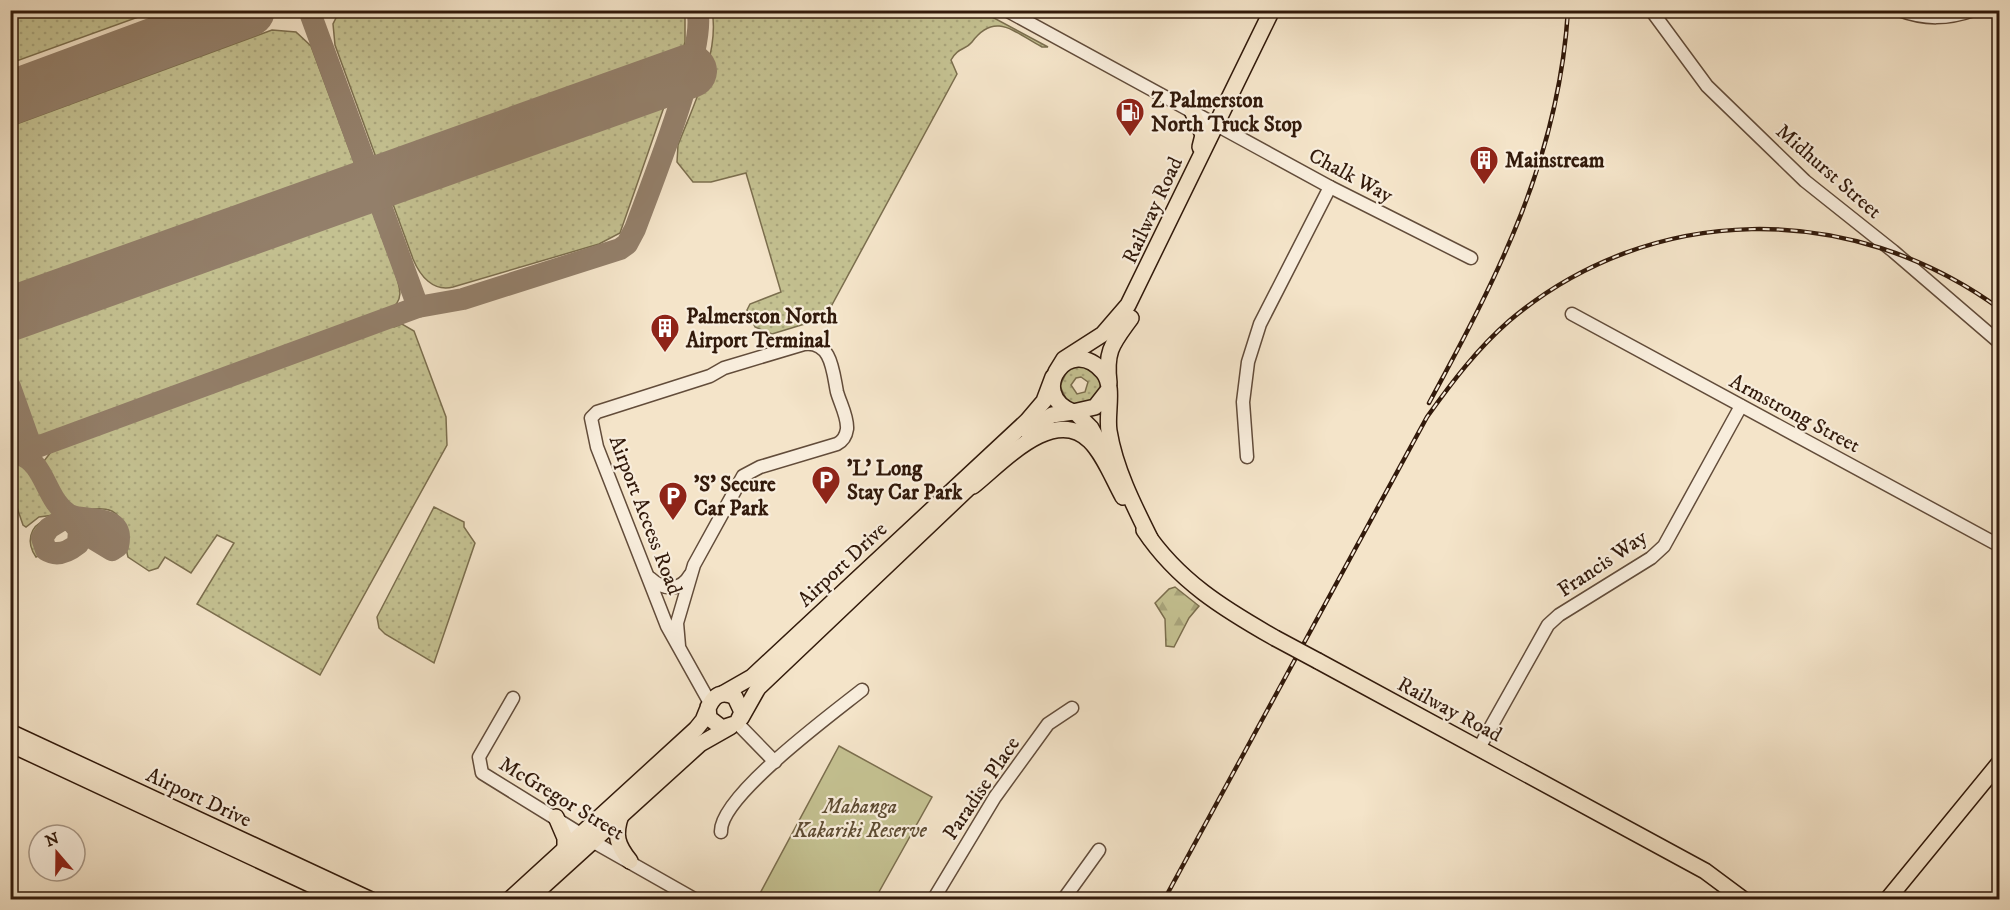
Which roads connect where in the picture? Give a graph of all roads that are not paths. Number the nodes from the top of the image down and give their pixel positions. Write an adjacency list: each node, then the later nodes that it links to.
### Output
1 (1006, 10): 6 (street, Chalk Way)
2 (1273, 10): 7 (main road, Railway Road)
3 (1651, 10): 12 (street, Midhurst Street)
4 (1899, 10): 5 (street)
5 (1974, 10)
6 (1192, 111): 7 (street, Chalk Way); 9 (main road)
7 (1219, 126): 8 (street, Chalk Way); 9 (main road, Railway Road); 14 (main road, Railway Road)
8 (1330, 187): 10 (street, Chalk Way); 17 (street)
9 (1170, 222): 13 (main road, Railway Road)
10 (1471, 258)
11 (1572, 314): 15 (street, Armstrong Street)
12 (2000, 343)
13 (1055, 374): 14 (main road); 16 (main road); 27 (main road, Airport Drive)
14 (1109, 386): 16 (main road); 20 (main road, Railway Road)
15 (1741, 406): 21 (street, Armstrong Street); 32 (street, Francis Way)
16 (1074, 412): 18 (main road, Airport Drive); 19 (main road, Railway Road)
17 (1247, 457)
18 (962, 495): 19 (main road); 29 (main road, Airport Drive)
19 (1131, 509): 20 (main road, Railway Road)
20 (1150, 538): 32 (main road, Railway Road, bridge)
21 (2000, 546)
22 (694, 565): 23 (street); 23 (street, Airport Access Road); 24 (street, Airport Access Road)
23 (650, 578): 24 (street, Airport Access Road)
24 (679, 646): 27 (street, Airport Access Road)
25 (862, 690): 33 (street)
26 (513, 698): 36 (street, McGregor Street)
27 (715, 699): 29 (main road); 29 (main road); 38 (main road, Airport Drive)
28 (1072, 708): 47 (street, Paradise Place)
29 (737, 722): 33 (street); 35 (main road, Airport Drive)
30 (10, 732): 43 (main road, Airport Drive)
31 (10, 744): 42 (main road, Airport Drive)
32 (1479, 748): 49 (main road, Railway Road)
33 (775, 762): 37 (street)
34 (2000, 762): 50 (main road)
35 (621, 815): 38 (main road, Airport Drive); 41 (main road)
36 (556, 817): 38 (street, McGregor Street); 39 (main road)
37 (721, 832)
38 (587, 837): 39 (main road, Airport Drive); 41 (street, McGregor Street); 45 (main road, Airport Drive)
39 (565, 847): 44 (main road, Airport Drive)
40 (1099, 850): 48 (street)
41 (630, 861): 46 (street, McGregor Street)
42 (344, 900)
43 (371, 900)
44 (509, 900)
45 (528, 900)
46 (696, 900)
47 (933, 900)
48 (1063, 900)
49 (1744, 900)
50 (1887, 900)

